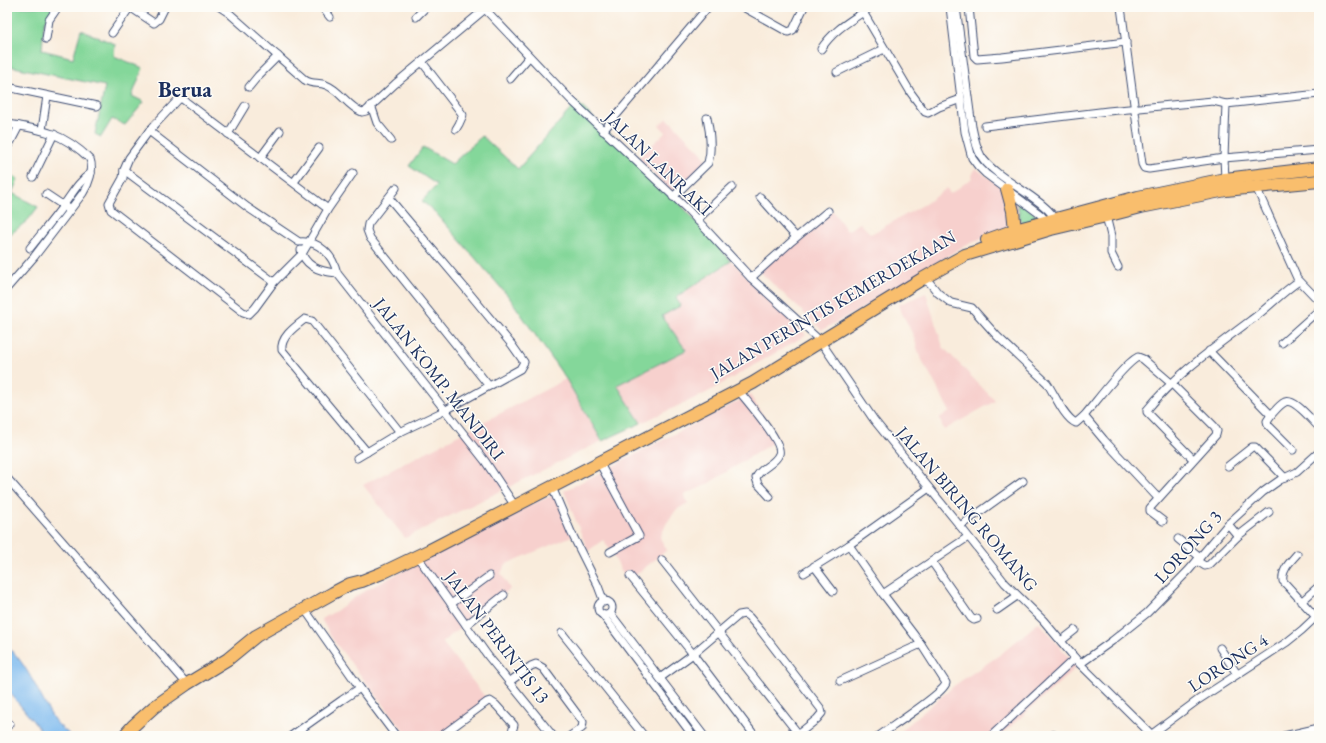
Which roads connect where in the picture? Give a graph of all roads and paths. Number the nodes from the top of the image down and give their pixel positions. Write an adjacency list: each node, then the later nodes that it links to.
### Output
1 (58, 7): 20 (street)
2 (130, 7): 3 (street); 19 (street)
3 (165, 7)
4 (220, 7): 24 (street)
5 (322, 7): 17 (street)
6 (426, 7): 18 (street)
7 (708, 7): 47 (street)
8 (743, 7): 9 (street)
9 (804, 7)
10 (871, 7): 16 (street)
11 (950, 7): 33 (street)
12 (956, 7): 78 (street)
13 (969, 7): 21 (street)
14 (1120, 7): 21 (street)
15 (484, 8): 25 (street, JALAN LANRAKI); 26 (street)
16 (863, 12): 22 (street); 23 (street)
17 (330, 17)
18 (416, 17)
19 (112, 33)
20 (46, 39)
21 (1126, 42): 38 (street)
22 (821, 49)
23 (884, 49): 27 (street); 33 (street)
24 (278, 56): 30 (street); 35 (street)
25 (530, 57): 28 (street); 47 (street, JALAN LANRAKI)
26 (422, 62): 35 (street); 43 (street)
27 (837, 72)
28 (510, 79)
29 (7, 87): 32 (street)
30 (250, 87)
31 (1319, 94): 34 (street)
32 (47, 96): 36 (street); 44 (street)
33 (961, 99): 67 (street)
34 (1226, 104): 38 (street); 55 (street)
35 (371, 105): 50 (street)
36 (97, 106)
37 (245, 106): 49 (street)
38 (1133, 108): 42 (street); 55 (street)
39 (707, 118): 69 (street)
40 (7, 124): 41 (street)
41 (19, 126): 44 (street); 52 (street)
42 (985, 126)
43 (456, 129)
44 (42, 130): 48 (street)
45 (149, 131): 49 (street); 57 (street); 81 (street)
46 (280, 131): 54 (street)
47 (603, 131): 69 (street, JALAN LANRAKI)
48 (54, 134): 59 (street); 60 (street)
49 (228, 134): 54 (street)
50 (391, 140)
51 (319, 148): 62 (street)
52 (7, 149)
53 (1319, 150): 55 (street)
54 (260, 158): 62 (street)
55 (1224, 158): 63 (street)
56 (1319, 168): 63 (highway, JALAN PERINTIS KEMERDEKAAN)
57 (124, 170): 90 (street); 90 (street)
58 (353, 172): 73 (street)
59 (91, 173): 72 (street); 74 (street)
60 (33, 177)
61 (1319, 181): 65 (highway, JALAN PERINTIS KEMERDEKAAN)
62 (294, 182): 73 (street)
63 (1226, 184): 65 (highway, JALAN PERINTIS KEMERDEKAAN); 76 (highway, JALAN PERINTIS KEMERDEKAAN); 78 (highway, JALAN PERINTIS KEMERDEKAAN)
64 (732, 187): 77 (street)
65 (1256, 187): 89 (street)
66 (396, 188): 71 (street)
67 (1007, 189): 78 (street); 79 (highway)
68 (46, 194): 72 (street)
69 (673, 197): 77 (street, JALAN LANRAKI)
70 (760, 197): 80 (street)
71 (389, 198): 98 (street); 98 (street)
72 (63, 206): 74 (street); 84 (street)
73 (328, 209): 82 (street)
74 (70, 211): 84 (street)
75 (828, 211): 80 (street)
76 (1106, 216): 78 (highway, JALAN PERINTIS KEMERDEKAAN); 85 (street)
77 (697, 220): 87 (street, JALAN LANRAKI)
78 (1053, 224): 79 (highway, JALAN PERINTIS KEMERDEKAAN); 88 (highway, JALAN PERINTIS KEMERDEKAAN)
79 (1015, 230): 94 (highway, JALAN PERINTIS KEMERDEKAAN)
80 (796, 237): 87 (street)
81 (299, 242): 82 (street); 83 (street)
82 (309, 242): 83 (street); 86 (street, JALAN KOMP. MANDIRI)
83 (302, 254): 86 (street); 90 (street)
84 (34, 257): 91 (street)
85 (1118, 267)
86 (337, 273): 100 (street, JALAN KOMP. MANDIRI)
87 (751, 278): 94 (street, JALAN LANRAKI)
88 (922, 279): 94 (highway, JALAN PERINTIS KEMERDEKAAN); 102 (street)
89 (1299, 281): 92 (street); 96 (street)
90 (274, 282)
91 (9, 283)
92 (1319, 301)
93 (1319, 310): 95 (street)
94 (818, 339): 99 (highway, JALAN PERINTIS KEMERDEKAAN); 110 (highway, JALAN PERINTIS KEMERDEKAAN); 116 (street, JALAN BIRING ROMANG)
95 (1282, 342)
96 (1209, 352): 97 (street); 101 (street)
97 (1172, 384): 102 (street); 109 (street); 109 (street)
98 (489, 386): 100 (street)
99 (738, 390): 110 (highway, JALAN PERINTIS KEMERDEKAAN); 117 (street)
100 (446, 410): 104 (street); 119 (street, JALAN KOMP. MANDIRI)
101 (1271, 415): 103 (street); 105 (street)
102 (1084, 416): 118 (street)
103 (1319, 427)
104 (400, 432): 106 (street); 106 (street)
105 (1293, 450)
106 (367, 452): 108 (street)
107 (1319, 452): 112 (street, LORONG 3)
108 (357, 458)
109 (1193, 459): 118 (street)
110 (595, 464): 115 (highway, JALAN PERINTIS KEMERDEKAAN); 128 (street)
111 (1228, 466): 112 (street)
112 (1286, 478): 122 (street, LORONG 3)
113 (1023, 481): 123 (street)
114 (8, 482): 165 (street)
115 (552, 487): 119 (highway, JALAN PERINTIS KEMERDEKAAN); 148 (street)
116 (929, 488): 123 (street, JALAN BIRING ROMANG); 127 (street)
117 (770, 497)
118 (1158, 498): 121 (street)
119 (515, 506): 130 (highway, JALAN PERINTIS KEMERDEKAAN)
120 (1268, 512): 124 (street)
121 (1163, 521)
122 (1228, 524): 124 (street); 131 (street, LORONG 3)
123 (960, 526): 125 (street, JALAN BIRING ROMANG)
124 (1238, 536): 131 (street)
125 (968, 537): 133 (street); 143 (street, JALAN BIRING ROMANG)
126 (1178, 539): 131 (street)
127 (849, 545): 134 (street); 141 (street)
128 (610, 552)
129 (1297, 554): 144 (street)
130 (417, 556): 138 (highway, JALAN PERINTIS KEMERDEKAAN); 145 (street, JALAN PERINTIS 13)
131 (1198, 559): 160 (street, LORONG 3)
132 (662, 560): 153 (street)
133 (932, 562): 141 (street); 150 (street)
134 (814, 566): 135 (street); 140 (street)
135 (804, 573)
136 (489, 576): 145 (street)
137 (630, 576): 159 (street)
138 (362, 581): 147 (highway, JALAN PERINTIS KEMERDEKAAN); 157 (highway, JALAN PERINTIS KEMERDEKAAN)
139 (1319, 586): 144 (street)
140 (833, 590)
141 (883, 594): 156 (street)
142 (504, 595): 151 (street)
143 (1017, 596): 146 (street); 155 (street, JALAN BIRING ROMANG)
144 (1301, 602): 149 (street)
145 (451, 604): 151 (street, JALAN PERINTIS 13)
146 (997, 610)
147 (308, 614): 157 (highway, JALAN PERINTIS KEMERDEKAAN); 166 (street)
148 (606, 614): 162 (street); 168 (street)
149 (1317, 616): 161 (street, LORONG 4)
150 (977, 619)
151 (466, 625): 164 (street, JALAN PERINTIS 13)
152 (1075, 630): 155 (street)
153 (719, 632): 159 (street); 171 (street); 171 (street)
154 (562, 633): 180 (street)
155 (1061, 641): 160 (street, JALAN BIRING ROMANG)
156 (921, 644): 163 (street); 183 (street)
157 (244, 648): 165 (highway, JALAN PERINTIS KEMERDEKAAN)
158 (1220, 648): 161 (street)
159 (692, 654): 162 (street); 182 (street)
160 (1077, 661): 172 (street, JALAN BIRING ROMANG); 184 (street, LORONG 3)
161 (1237, 674): 172 (street, LORONG 4)
162 (660, 678): 167 (street)
163 (840, 681)
164 (509, 682): 178 (street, JALAN PERINTIS 13); 179 (street)
165 (186, 684): 173 (highway, JALAN PERINTIS KEMERDEKAAN)
166 (360, 688): 174 (street); 175 (street)
167 (674, 697): 168 (street); 170 (street)
168 (667, 701): 181 (street)
169 (1319, 728): 187 (street)
170 (701, 735)
171 (798, 735)
172 (1152, 735)
173 (124, 736)
174 (291, 736)
175 (396, 736)
176 (441, 736): 177 (street)
177 (507, 736)
178 (553, 736)
179 (570, 736)
180 (644, 736)
181 (693, 736)
182 (755, 736)
183 (879, 736)
184 (991, 736)
185 (1050, 736): 186 (street)
186 (1058, 736)
187 (1284, 736)

